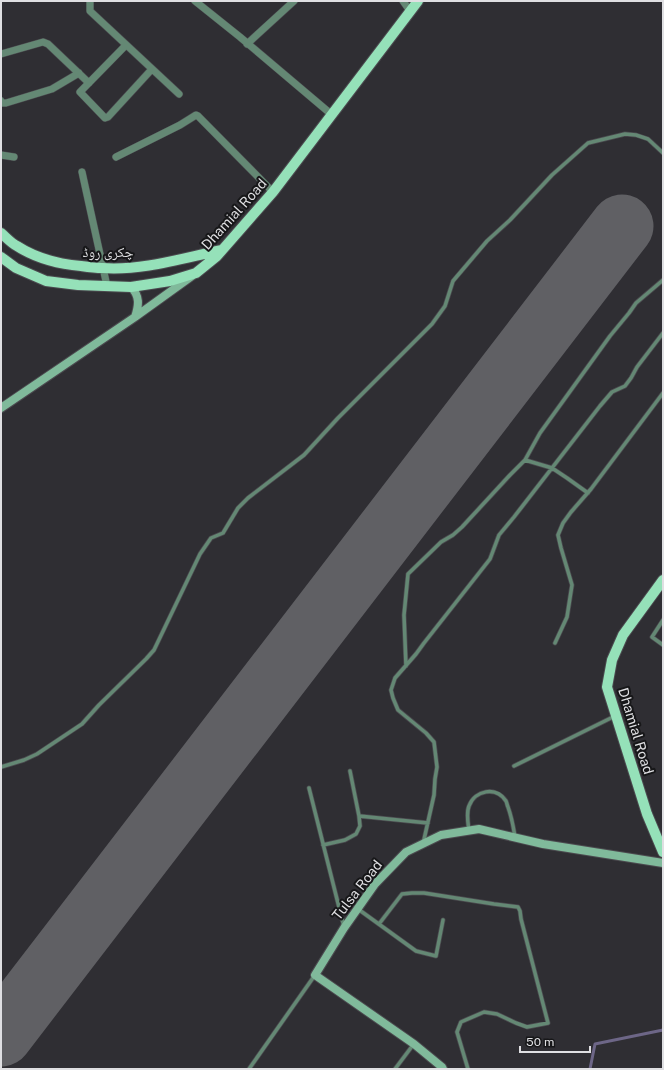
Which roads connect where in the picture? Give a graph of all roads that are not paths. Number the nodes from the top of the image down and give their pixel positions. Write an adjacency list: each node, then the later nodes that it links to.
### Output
1 (90, 1): 8 (street)
2 (195, 1): 7 (street)
3 (294, 1): 7 (street)
4 (404, 1): 6 (street)
5 (418, 1): 6 (main road, Dhamial Road)
6 (410, 11): 15 (main road, Dhamial Road)
7 (248, 44): 15 (street)
8 (126, 45): 10 (street); 12 (street)
9 (1, 54): 11 (street)
10 (152, 69): 12 (street); 13 (street)
11 (79, 73): 12 (street); 14 (street)
12 (89, 82)
13 (179, 94)
14 (1, 101)
15 (331, 114): 21 (main road, Dhamial Road)
16 (663, 153): 44 (lane)
17 (1, 155): 18 (street)
18 (14, 156)
19 (116, 157): 21 (street)
20 (82, 172): 25 (street)
21 (273, 192): 23 (main road, Dhamial Road)
22 (1, 232): 25 (main road, چکری روڈ)
23 (222, 250): 25 (main road, چکری روڈ); 26 (main road, Dhamial Road)
24 (1, 257): 28 (main road)
25 (103, 269): 28 (street)
26 (196, 273): 29 (main road); 30 (street, Dhamial Road)
27 (663, 280): 34 (lane)
28 (107, 286): 29 (main road)
29 (131, 287): 30 (street)
30 (136, 317): 33 (street, Dhamial Road)
31 (663, 333): 35 (lane)
32 (663, 393): 36 (lane)
33 (1, 408)
34 (525, 460): 35 (lane); 41 (lane)
35 (552, 468): 36 (lane); 41 (lane)
36 (588, 493): 39 (lane)
37 (663, 580): 42 (main road, Dhamial Road)
38 (663, 620): 40 (lane)
39 (555, 643)
40 (663, 645)
41 (406, 666): 48 (lane)
42 (616, 715): 43 (lane); 51 (main road, Dhamial Road)
43 (514, 766)
44 (1, 767)
45 (350, 771): 47 (lane)
46 (309, 788): 52 (lane)
47 (359, 816): 48 (lane); 52 (lane)
48 (428, 823): 53 (lane)
49 (469, 830): 50 (street, Tulsa Road); 50 (lane); 53 (street, Tulsa Road)
50 (514, 837): 55 (street, Tulsa Road)
51 (660, 839): 54 (main road, Dhamial Road)
52 (323, 844): 59 (lane)
53 (423, 844): 56 (street, Tulsa Road)
54 (663, 852)
55 (663, 863)
56 (357, 909): 58 (lane); 59 (street, Tulsa Road)
57 (443, 920): 58 (lane)
58 (379, 924): 65 (lane)
59 (344, 928): 60 (street, Tulsa Road)
60 (315, 975): 61 (street); 62 (lane)
61 (414, 1044): 63 (lane); 64 (street)
62 (249, 1069)
63 (395, 1069)
64 (443, 1069)
65 (468, 1069)

